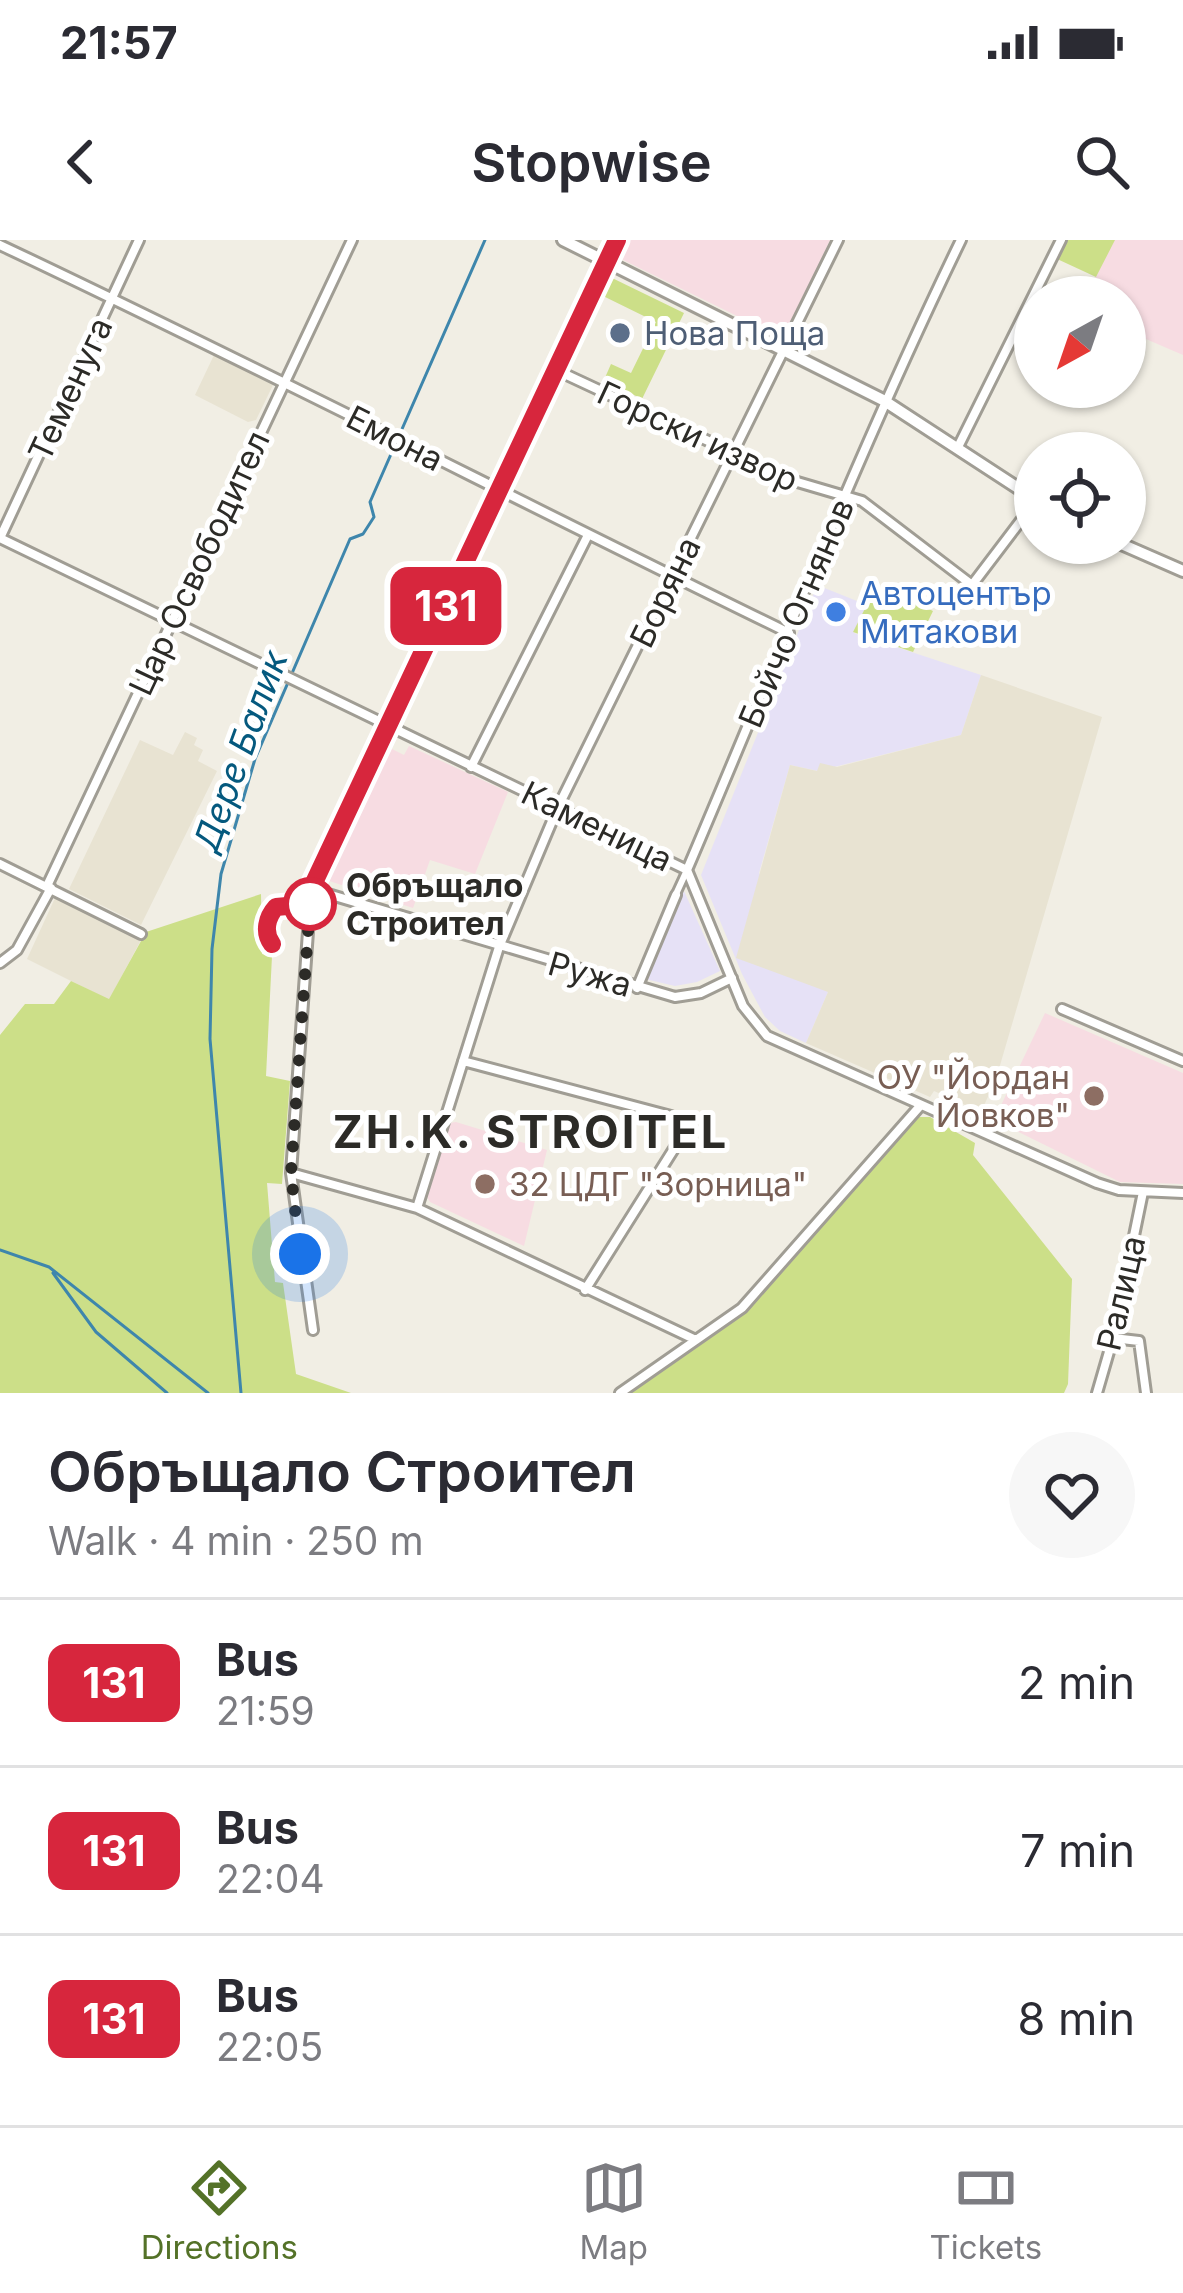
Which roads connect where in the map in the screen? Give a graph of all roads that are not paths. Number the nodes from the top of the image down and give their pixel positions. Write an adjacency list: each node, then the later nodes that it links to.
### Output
1 (139, 240): 10 (street, Теменуга)
2 (352, 240): 13 (street, Цар Освободител)
3 (563, 240): 9 (street)
4 (617, 240): 9 (street)
5 (838, 240): 11 (street, Боряна)
6 (961, 240): 14 (street, Бойчо Огнянов)
7 (1061, 240): 15 (street)
8 (0, 245): 10 (street, Емона)
9 (607, 261): 11 (street); 12 (street)
10 (113, 298): 13 (street, Емона); 22 (street, Теменуга)
11 (784, 352): 14 (street); 16 (street, Боряна)
12 (554, 369): 16 (street, Горски извор); 18 (street)
13 (285, 382): 18 (street, Емона); 26 (street, Цар Освободител)
14 (883, 400): 15 (street); 19 (street, Бойчо Огнянов)
15 (958, 447): 17 (street)
16 (735, 452): 19 (street, Горски извор); 25 (street, Боряна)
17 (1014, 486)
18 (499, 492): 21 (street, Емона); 28 (street)
19 (844, 496): 20 (street, Горски извор); 27 (street, Бойчо Огнянов)
20 (1014, 528)
21 (588, 535): 25 (street, Емона); 29 (street)
22 (0, 538): 26 (street, Каменица)
23 (1146, 555): 24 (street)
24 (1183, 571)
25 (673, 576): 27 (street, Емона); 30 (street, Боряна)
26 (173, 621): 28 (street, Каменица); 33 (street, Цар Освободител)
27 (789, 633): 32 (street, Бойчо Огнянов)
28 (388, 729): 29 (street, Каменица); 34 (street)
29 (472, 767): 30 (street, Каменица)
30 (558, 807): 32 (street, Каменица); 37 (street, Боряна)
31 (0, 864): 33 (street)
32 (687, 870): 35 (street, Бойчо Огнянов); 39 (street, Каменица)
33 (49, 887): 36 (street); 38 (street, Цар Освободител)
34 (311, 889): 37 (street, Ружа); 45 (street)
35 (676, 895): 40 (street, Бойчо Огнянов)
36 (141, 934)
37 (499, 947): 40 (street, Ружа); 42 (street, Боряна)
38 (0, 963)
39 (732, 978): 40 (street, Ружа); 44 (street, Каменица)
40 (637, 988)
41 (1062, 1009): 43 (street)
42 (463, 1060): 48 (street, Боряна); 49 (street)
43 (1183, 1061)
44 (920, 1106): 46 (street, Каменица); 52 (street)
45 (291, 1173): 48 (street); 50 (street)
46 (1143, 1192): 47 (street, Каменица); 51 (street, Ралица)
47 (1183, 1193)
48 (417, 1208): 49 (street)
49 (584, 1290): 52 (street)
50 (314, 1330)
51 (1113, 1337): 54 (street, Ралица); 55 (street)
52 (695, 1340): 53 (street)
53 (620, 1393)
54 (1096, 1393)
55 (1146, 1393)

